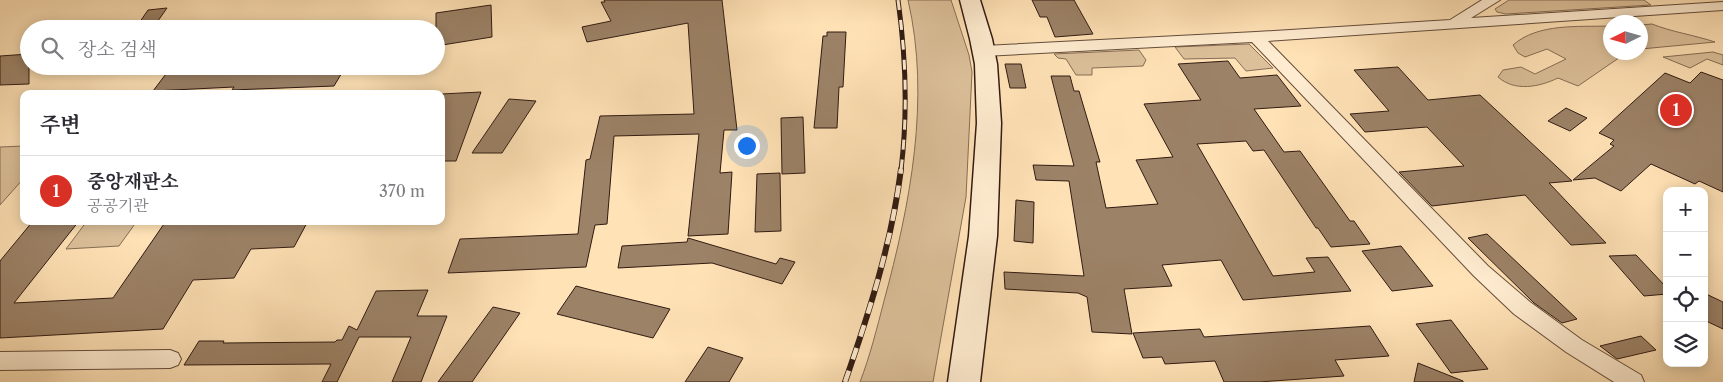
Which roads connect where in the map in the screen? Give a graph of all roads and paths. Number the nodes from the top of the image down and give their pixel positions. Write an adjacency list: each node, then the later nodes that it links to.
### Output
1 (970, 0): 6 (street)
2 (1492, 0): 4 (street)
3 (1723, 6): 4 (street)
4 (1452, 23): 5 (street)
5 (1256, 37): 6 (street); 10 (street)
6 (984, 51): 9 (street)
7 (170, 359): 8 (street)
8 (0, 361)
9 (964, 382)
10 (1632, 382)

